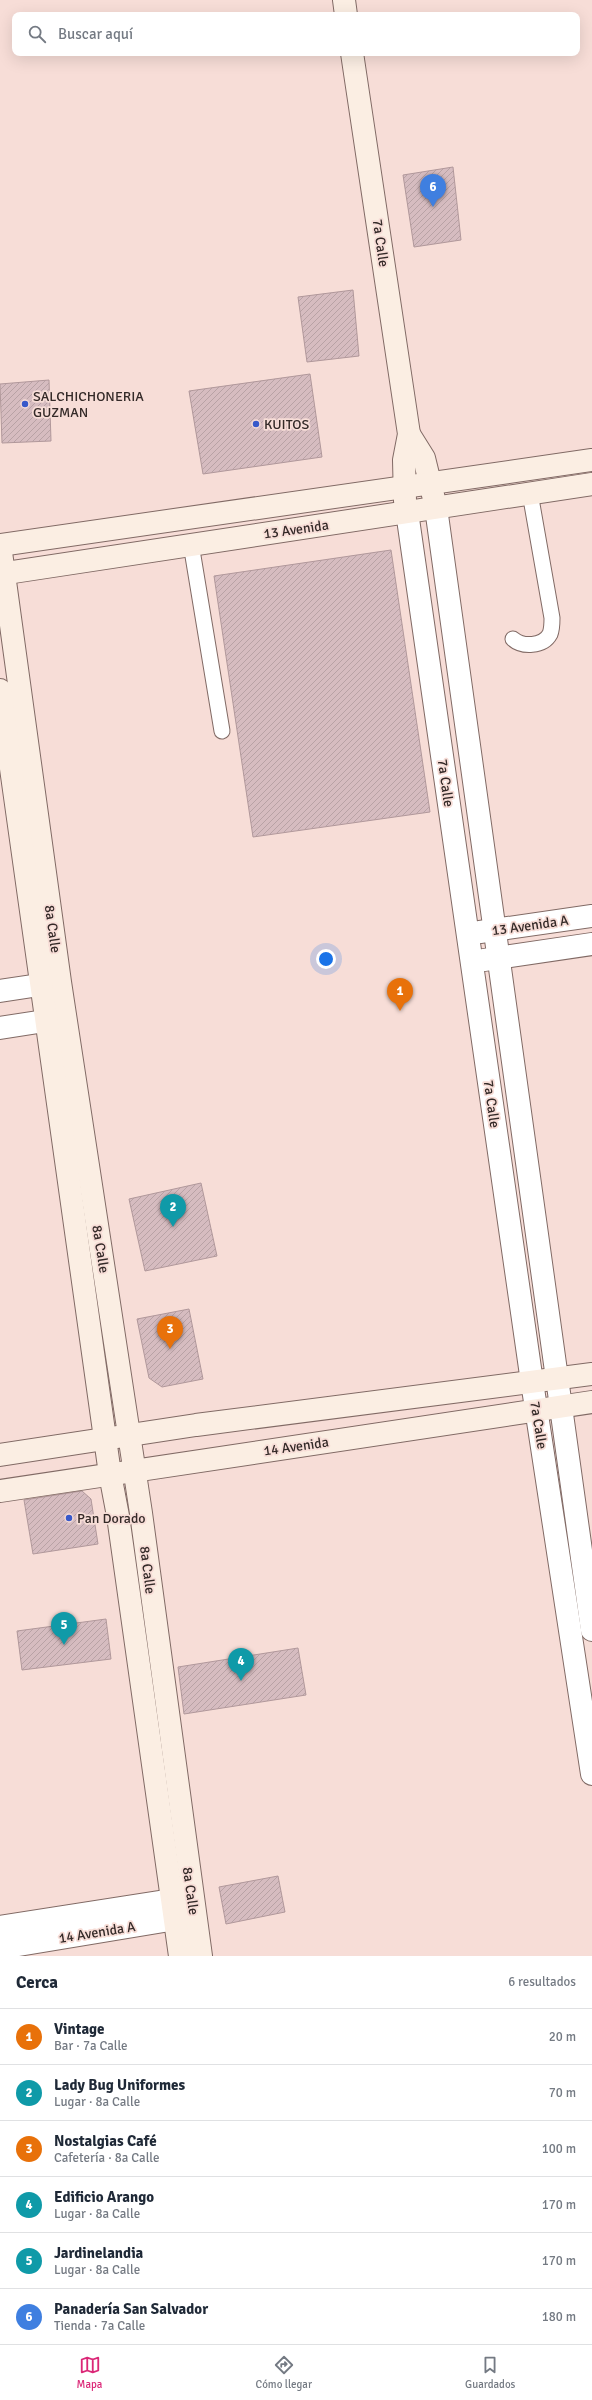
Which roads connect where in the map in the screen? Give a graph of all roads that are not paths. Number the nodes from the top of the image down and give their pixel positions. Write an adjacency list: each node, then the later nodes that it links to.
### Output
1 (344, 0): 2 (main road)
2 (346, 12)
3 (352, 56): 4 (main road, 7a Calle)
4 (409, 434): 6 (main road, 7a Calle); 8 (main road, 7a Calle)
5 (592, 460): 6 (main road, 13 Avenida)
6 (432, 484): 8 (main road, 13 Avenida); 10 (main road, 7a Calle)
7 (592, 484): 9 (main road, 13 Avenida)
8 (403, 488): 11 (main road, 7a Calle); 12 (main road, 13 Avenida)
9 (530, 493): 10 (main road, 13 Avenida); 15 (lane)
10 (436, 508): 11 (main road, 13 Avenida); 19 (street, 7a Calle)
11 (407, 512): 13 (main road, 13 Avenida); 20 (street, 7a Calle)
12 (0, 544): 14 (main road, 8a Calle)
13 (192, 544): 14 (main road, 13 Avenida); 17 (lane)
14 (2, 573): 24 (main road, 8a Calle)
15 (513, 639)
16 (0, 690): 24 (main road, 8a Calle)
17 (222, 731)
18 (592, 916): 19 (street, 13 Avenida A)
19 (495, 930): 20 (street, 13 Avenida A); 22 (street, 7a Calle)
20 (467, 934): 23 (street, 7a Calle)
21 (592, 944): 22 (street, 13 Avenida A)
22 (499, 958): 23 (street, 13 Avenida A); 29 (street, 7a Calle)
23 (471, 962): 30 (street, 7a Calle)
24 (51, 983): 25 (street); 26 (main road, 8a Calle)
25 (0, 991)
26 (56, 1019): 27 (street); 34 (main road, 8a Calle); 35 (main road, 8a Calle)
27 (0, 1028)
28 (592, 1374): 29 (main road)
29 (557, 1378): 30 (main road); 32 (street, 7a Calle)
30 (532, 1382): 33 (street, 7a Calle); 34 (main road)
31 (592, 1402): 32 (main road, 14 Avenida)
32 (561, 1406): 33 (main road, 14 Avenida); 40 (street, 7a Calle)
33 (537, 1410): 37 (main road, 14 Avenida); 41 (street, 7a Calle)
34 (128, 1435): 35 (main road); 37 (main road, 8a Calle)
35 (105, 1438): 36 (main road); 38 (main road, 8a Calle)
36 (0, 1455)
37 (135, 1471): 38 (main road, 14 Avenida); 42 (main road, 8a Calle)
38 (110, 1474): 39 (main road, 14 Avenida); 42 (main road, 8a Calle)
39 (0, 1491)
40 (592, 1630)
41 (592, 1774)
42 (183, 1908): 43 (street, 14 Avenida A); 44 (street, 14 Avenida A); 45 (main road, 8a Calle); 46 (main road, 8a Calle)
43 (0, 1927)
44 (0, 1948)
45 (180, 1956)
46 (200, 1956)

